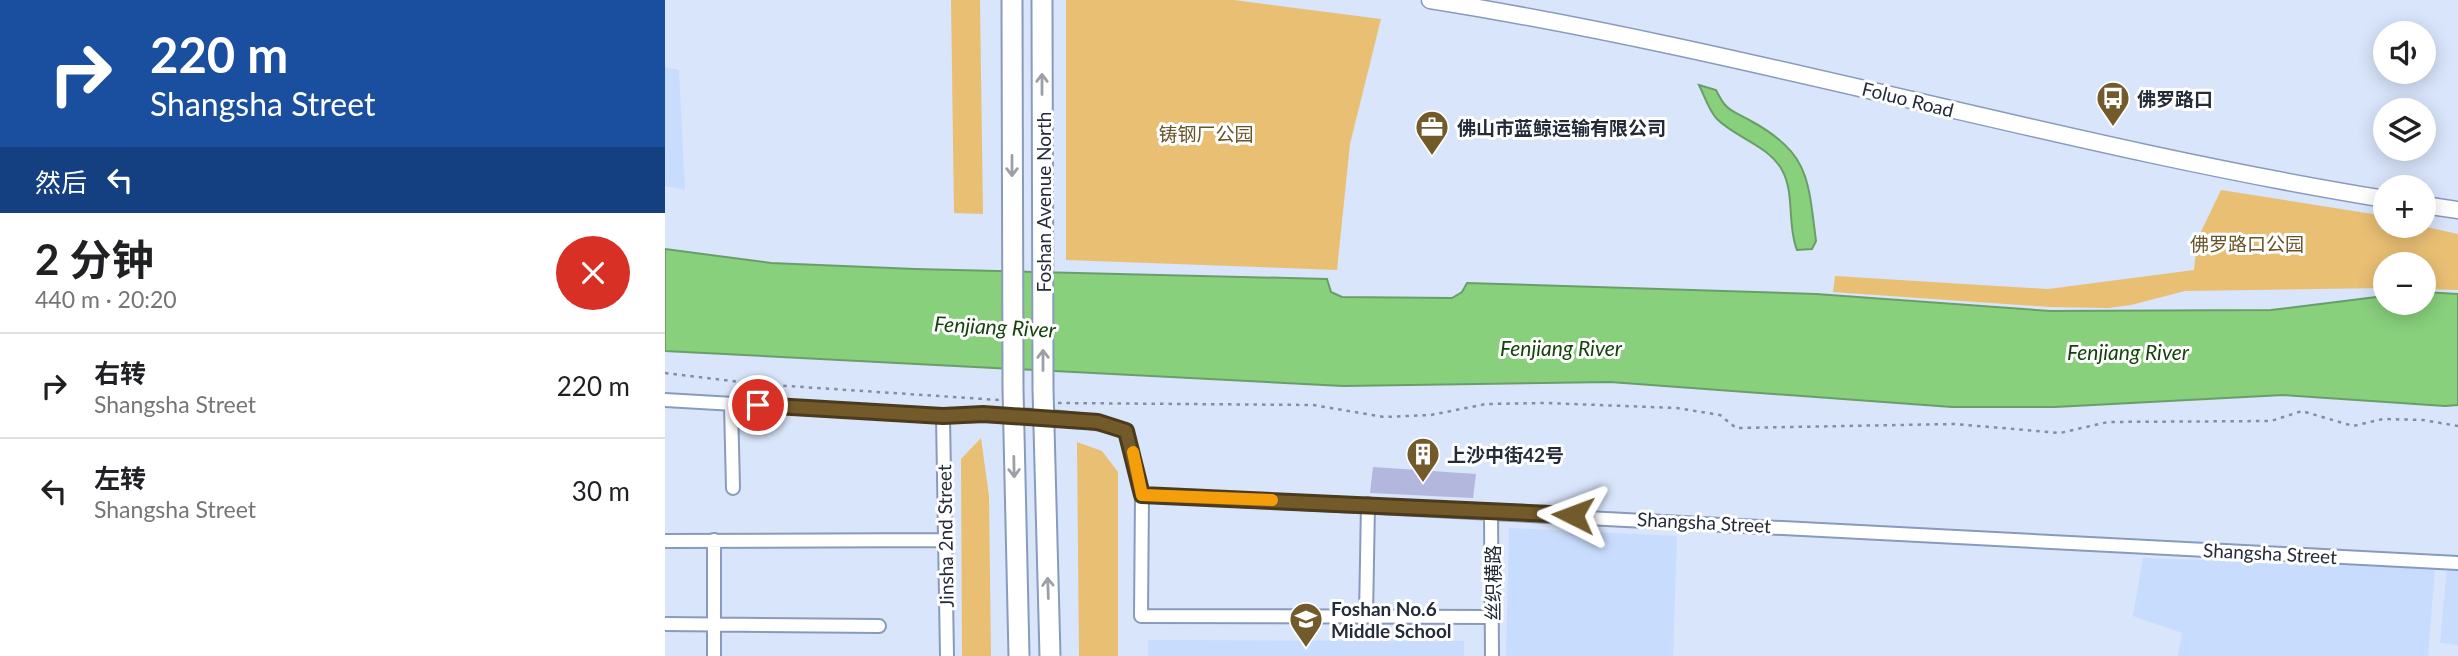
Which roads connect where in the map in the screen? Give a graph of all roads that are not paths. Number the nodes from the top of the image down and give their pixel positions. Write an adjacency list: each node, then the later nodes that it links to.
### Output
1 (1011, 0): 25 (highway, Foshan Avenue North, one-way to 25, bridge)
2 (1042, 0): 26 (highway, Foshan Avenue North, one-way to 2, bridge)
3 (1430, 0): 4 (main road, Foluo Road)
4 (2373, 197)
5 (2436, 207): 6 (main road)
6 (2458, 210)
7 (665, 400): 8 (street)
8 (731, 404): 9 (street); 10 (street)
9 (943, 416): 11 (street); 15 (street, Jinsha 2nd Street)
10 (733, 488)
11 (1142, 495): 12 (street, Shangsha Street); 18 (street)
12 (1368, 504): 13 (street, Shangsha Street); 18 (street)
13 (1491, 511): 17 (street, Shangsha Street); 19 (street, 丝织横路)
14 (714, 540): 15 (street); 16 (street); 20 (street)
15 (945, 540): 24 (street, Jinsha 2nd Street)
16 (665, 541)
17 (2458, 563)
18 (1366, 617): 19 (street)
19 (1492, 617): 27 (street, 丝织横路)
20 (714, 623): 21 (street); 22 (street); 23 (street)
21 (665, 624)
22 (879, 626)
23 (714, 656)
24 (947, 656)
25 (1019, 656)
26 (1050, 656)
27 (1492, 656)

